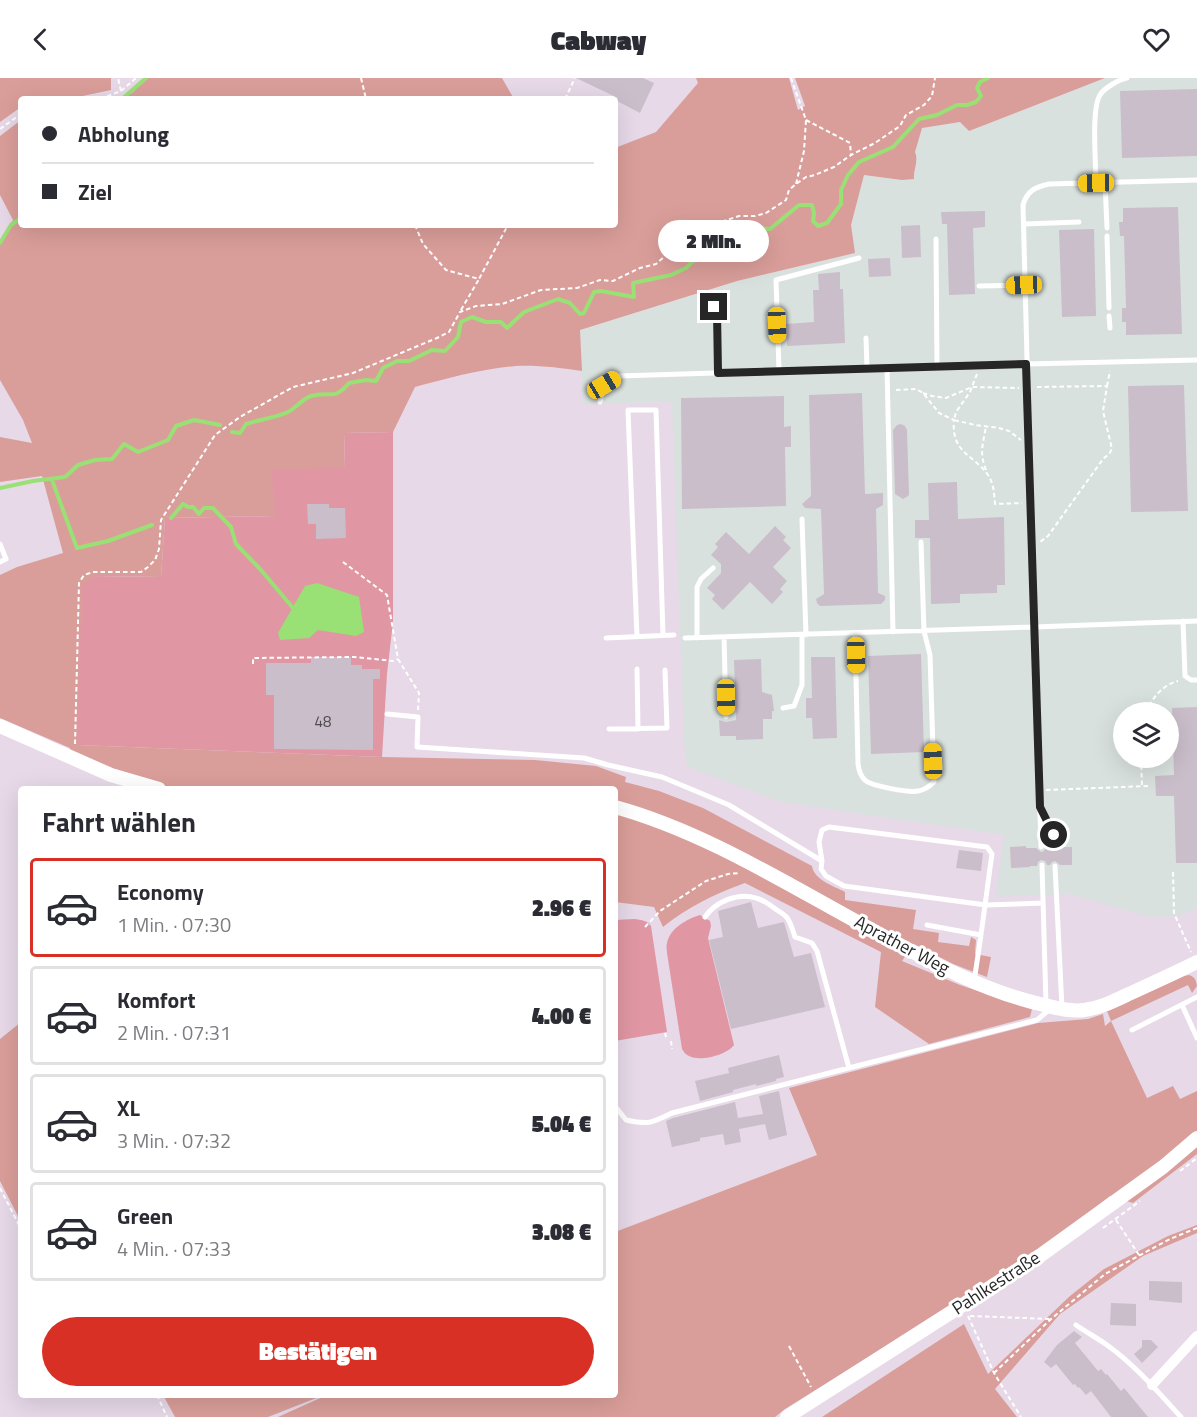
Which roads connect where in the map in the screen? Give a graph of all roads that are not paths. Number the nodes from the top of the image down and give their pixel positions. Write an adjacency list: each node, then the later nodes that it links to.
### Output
1 (1127, 78): 3 (lane)
2 (1197, 180): 4 (lane)
3 (1096, 183): 4 (lane); 6 (lane)
4 (1105, 183): 7 (lane)
5 (1079, 222): 6 (lane)
6 (1024, 224): 11 (lane)
7 (1107, 228)
8 (1107, 236): 14 (lane)
9 (936, 239): 20 (lane)
10 (859, 258): 23 (lane)
11 (1024, 285): 12 (lane); 19 (lane)
12 (979, 286)
13 (714, 307): 24 (lane)
14 (1109, 308)
15 (1109, 316): 16 (lane)
16 (1110, 328)
17 (866, 338): 21 (lane)
18 (1197, 360): 19 (lane)
19 (1026, 364): 20 (lane); 33 (lane)
20 (937, 366): 22 (lane)
21 (867, 368): 22 (lane); 23 (lane)
22 (887, 368): 35 (lane)
23 (779, 371): 24 (lane)
24 (718, 373): 25 (lane)
25 (600, 402)
26 (802, 519): 39 (lane)
27 (921, 542): 34 (lane)
28 (0, 544): 29 (lane)
29 (0, 562)
30 (713, 568): 43 (lane)
31 (1183, 621): 32 (lane); 33 (lane); 47 (lane)
32 (1197, 621)
33 (1034, 627): 34 (lane); 55 (lane)
34 (924, 631): 35 (lane); 36 (lane)
35 (893, 632): 36 (lane)
36 (855, 633): 39 (lane)
37 (663, 635): 38 (lane); 40 (lane); 40 (lane)
38 (674, 635)
39 (804, 635): 41 (lane); 48 (lane)
40 (637, 637): 42 (lane)
41 (724, 637): 43 (lane); 50 (lane)
42 (606, 638)
43 (697, 638): 44 (lane)
44 (686, 639)
45 (637, 669): 53 (lane)
46 (665, 670): 53 (lane)
47 (1197, 680)
48 (783, 708)
49 (387, 714): 59 (lane)
50 (726, 717)
51 (0, 726): 54 (street)
52 (609, 729): 53 (lane)
53 (638, 729)
54 (149, 786)
55 (1040, 807): 57 (lane); 58 (lane)
56 (618, 808): 70 (street, Aprather Weg)
57 (1054, 835)
58 (1041, 847)
59 (822, 861): 65 (lane); 65 (lane)
60 (1042, 865): 63 (lane)
61 (1055, 866): 62 (lane)
62 (1055, 878): 63 (lane); 73 (lane)
63 (1042, 880): 64 (lane)
64 (1043, 903): 65 (lane); 73 (lane)
65 (986, 905): 68 (lane)
66 (705, 917): 76 (lane)
67 (927, 925): 68 (lane)
68 (981, 934): 70 (lane)
69 (1197, 963): 73 (street, Aprather Weg)
70 (974, 982): 73 (street, Aprather Weg)
71 (1197, 998): 72 (lane)
72 (1182, 1005): 74 (lane); 75 (lane)
73 (1053, 1007): 76 (lane)
74 (1132, 1030)
75 (1197, 1038)
76 (849, 1068): 77 (lane)
77 (618, 1110)
78 (1197, 1138): 82 (street, Pahlkestraße)
79 (1076, 1325): 81 (lane)
80 (1197, 1336): 81 (street)
81 (1152, 1385): 83 (lane)
82 (787, 1417)
83 (1181, 1417)

